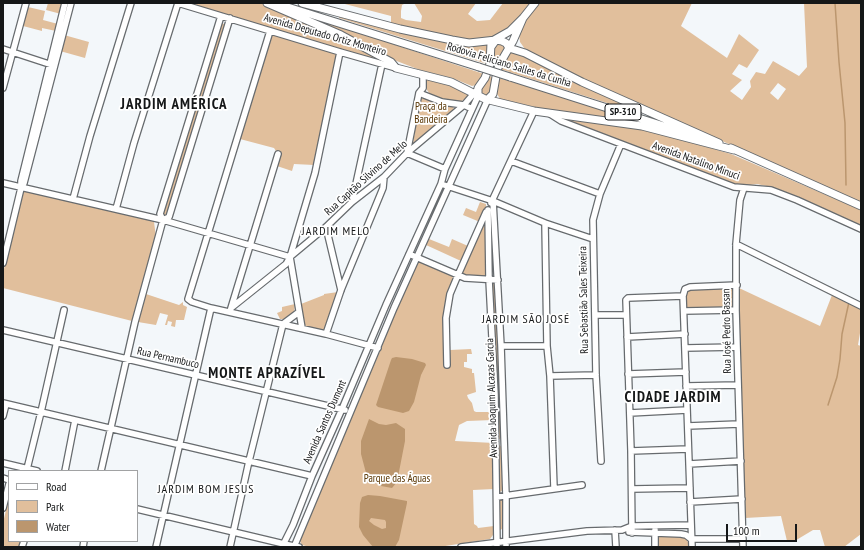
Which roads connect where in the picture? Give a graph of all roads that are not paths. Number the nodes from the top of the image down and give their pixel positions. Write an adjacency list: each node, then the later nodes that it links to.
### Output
1 (26, 3): 18 (street)
2 (65, 3): 22 (street)
3 (71, 3): 22 (street)
4 (131, 3): 46 (street)
5 (178, 3): 10 (street, Avenida Deputado Ortiz Monteiro); 50 (street)
6 (266, 3): 23 (main road)
7 (276, 3): 34 (main road, Rodovia Feliciano Salles da Cunha / SP-310, bridge)
8 (302, 3): 15 (main road)
9 (535, 3): 12 (main road)
10 (221, 16): 11 (street, Avenida Deputado Ortiz Monteiro); 52 (street)
11 (230, 18): 13 (street, Avenida Deputado Ortiz Monteiro); 52 (street)
12 (524, 18): 14 (main road); 15 (main road)
13 (270, 32): 19 (street, Avenida Deputado Ortiz Monteiro); 56 (street)
14 (516, 34): 16 (main road); 20 (main road)
15 (492, 43): 16 (main road); 26 (main road)
16 (509, 48): 20 (main road); 28 (main road)
17 (3, 49): 18 (street)
18 (13, 52): 22 (street); 25 (street)
19 (340, 52): 21 (street, Avenida Deputado Ortiz Monteiro); 62 (street)
20 (525, 53): 34 (main road)
21 (382, 64): 23 (street, Avenida Deputado Ortiz Monteiro); 48 (street)
22 (52, 65): 43 (street)
23 (396, 68): 24 (main road)
24 (423, 74): 26 (main road); 27 (street)
25 (3, 88)
26 (477, 92): 28 (main road); 29 (street, Rua Capitão Silvino de Melo); 30 (street, Avenida Santos Dumont)
27 (419, 93): 29 (street); 36 (street)
28 (488, 99): 31 (main road); 42 (street, Avenida Santos Dumont)
29 (464, 105): 30 (street); 36 (street, Rua Capitão Silvino de Melo)
30 (472, 109): 38 (street, Avenida Santos Dumont)
31 (534, 111): 32 (main road); 37 (street)
32 (548, 113): 33 (street, Avenida Natalino Minuci); 34 (main road)
33 (620, 144): 44 (street, Avenida Natalino Minuci); 45 (street, Rua Sebastião Sales Teixeira)
34 (734, 150): 49 (main road, SP-310)
35 (278, 154): 59 (street)
36 (408, 154): 38 (street); 39 (street, Rua Capitão Silvino de Melo)
37 (510, 160): 45 (street); 47 (street)
38 (445, 169): 41 (street, Avenida Santos Dumont)
39 (384, 177): 48 (street, Rua Capitão Silvino de Melo); 69 (street)
40 (3, 183): 43 (street)
41 (440, 184): 42 (street); 60 (street, Avenida Santos Dumont)
42 (449, 187): 47 (street); 63 (street, Avenida Santos Dumont)
43 (21, 188): 46 (street); 61 (street)
44 (744, 188): 55 (street, Avenida Natalino Minuci); 58 (street, Rua José Pedro Bassan)
45 (600, 194): 57 (street, Rua Sebastião Sales Teixeira)
46 (73, 199): 50 (street)
47 (493, 201): 51 (street); 53 (street); 67 (street, Avenida Joaquim Alcazas Garcia)
48 (352, 202): 54 (street, Rua Capitão Silvino de Melo)
49 (861, 206)
50 (116, 209): 52 (street)
51 (488, 210): 65 (street); 66 (street, Avenida Joaquim Alcazas Garcia)
52 (163, 220): 56 (street); 95 (street)
53 (545, 223): 57 (street); 91 (street)
54 (326, 227): 62 (street, Rua Capitão Silvino de Melo); 69 (street)
55 (861, 229)
56 (208, 233): 59 (street); 73 (street)
57 (593, 239): 80 (street, Rua Sebastião Sales Teixeira)
58 (736, 244): 68 (street, Rua José Pedro Bassan); 72 (street)
59 (249, 246): 62 (street); 76 (street)
60 (410, 254): 63 (street); 71 (street, Avenida Santos Dumont)
61 (4, 257): 64 (street)
62 (290, 257): 76 (street, Rua Capitão Silvino de Melo); 79 (street)
63 (418, 258): 65 (street); 74 (street, Avenida Santos Dumont)
64 (3, 264)
65 (458, 275): 66 (street); 96 (street)
66 (489, 280): 67 (street); 116 (street, Avenida Joaquim Alcazas Garcia)
67 (498, 280): 90 (street, Avenida Joaquim Alcazas Garcia)
68 (736, 284): 70 (street); 77 (street, Rua José Pedro Bassan)
69 (341, 290): 85 (street)
70 (683, 296): 78 (street); 81 (street)
71 (386, 304): 74 (street); 89 (street, Avenida Santos Dumont)
72 (861, 306)
73 (211, 308): 76 (street); 100 (street)
74 (394, 308): 93 (street, Avenida Santos Dumont)
75 (64, 310): 88 (street)
76 (231, 310): 82 (street)
77 (736, 310): 78 (street); 92 (street, Rua José Pedro Bassan)
78 (684, 311): 86 (street)
79 (299, 312): 82 (street); 83 (street)
80 (595, 315): 81 (street); 99 (street, Rua Sebastião Sales Teixeira)
81 (626, 315): 87 (street)
82 (283, 324): 83 (street); 104 (street)
83 (302, 328): 85 (street)
84 (3, 330): 88 (street, Rua Pernambuco)
85 (326, 334): 89 (street)
86 (685, 334): 87 (street); 94 (street)
87 (627, 337): 98 (street)
88 (57, 342): 95 (street, Rua Pernambuco); 108 (street)
89 (369, 345): 93 (street); 106 (street, Avenida Santos Dumont)
90 (501, 346): 91 (street); 117 (street, Avenida Joaquim Alcazas Garcia)
91 (548, 346): 101 (street)
92 (737, 347): 94 (street); 102 (street, Rua José Pedro Bassan)
93 (378, 348): 109 (street, Avenida Santos Dumont)
94 (685, 348): 97 (street)
95 (126, 359): 100 (street, Rua Pernambuco); 115 (street)
96 (447, 365)
97 (686, 372): 98 (street); 103 (street)
98 (628, 374): 110 (street)
99 (596, 375): 101 (street); 123 (street, Rua Sebastião Sales Teixeira)
100 (196, 376): 104 (street, Rua Pernambuco); 118 (street)
101 (550, 376): 132 (street)
102 (738, 385): 103 (street); 113 (street, Rua José Pedro Bassan)
103 (686, 386): 107 (street)
104 (267, 392): 106 (street, Rua Pernambuco); 122 (street)
105 (4, 404): 108 (street); 111 (street)
106 (342, 409): 109 (street, Rua Pernambuco); 129 (street, Avenida Santos Dumont)
107 (687, 410): 110 (street); 114 (street)
108 (41, 412): 112 (street); 126 (street)
109 (350, 413): 146 (street, Avenida Santos Dumont)
110 (630, 413): 120 (street)
111 (3, 416)
112 (75, 420): 115 (street); 127 (street)
113 (740, 424): 114 (street); 121 (street, Rua José Pedro Bassan)
114 (688, 426): 119 (street)
115 (111, 429): 118 (street); 128 (street)
116 (496, 443): 117 (street); 136 (street, Avenida Joaquim Alcazas Garcia)
117 (503, 443): 135 (street, Avenida Joaquim Alcazas Garcia)
118 (180, 444): 122 (street); 141 (street)
119 (688, 449): 120 (street); 125 (street)
120 (631, 451): 134 (street)
121 (741, 460): 125 (street); 137 (street, Rua José Pedro Bassan)
122 (249, 461): 129 (street); 149 (street)
123 (600, 461)
124 (3, 463): 126 (street)
125 (689, 464): 133 (street)
126 (26, 470)
127 (65, 470)
128 (101, 470)
129 (312, 476): 142 (street, Avenida Santos Dumont)
130 (582, 485): 132 (street)
131 (8, 488): 139 (street)
132 (554, 488): 135 (street)
133 (690, 488): 134 (street); 138 (street)
134 (632, 489): 144 (street)
135 (506, 496): 136 (street); 155 (street, Avenida Joaquim Alcazas Garcia)
136 (497, 497): 154 (street, Avenida Joaquim Alcazas Garcia)
137 (742, 499): 138 (street); 153 (street, Rua José Pedro Bassan)
138 (690, 502): 143 (street)
139 (3, 508)
140 (138, 509): 141 (street)
141 (163, 515): 149 (street); 158 (street)
142 (293, 525): 146 (street); 156 (street, Avenida Santos Dumont)
143 (691, 525): 145 (street); 152 (street)
144 (632, 526): 145 (street); 148 (street); 150 (street)
145 (655, 526): 151 (street)
146 (301, 527): 157 (street, Avenida Santos Dumont)
147 (615, 530): 148 (street); 155 (street); 161 (street)
148 (622, 530): 150 (street)
149 (233, 531): 156 (street); 159 (street)
150 (632, 533): 151 (street)
151 (655, 534): 152 (street); 162 (street)
152 (691, 539): 153 (street); 163 (street)
153 (743, 539): 164 (street, Rua José Pedro Bassan)
154 (497, 544): 155 (street); 160 (street)
155 (506, 544)
156 (283, 546): 157 (street)
157 (296, 546)
158 (156, 547)
159 (230, 547)
160 (461, 547)
161 (616, 547)
162 (655, 547)
163 (692, 547)
164 (743, 547)

